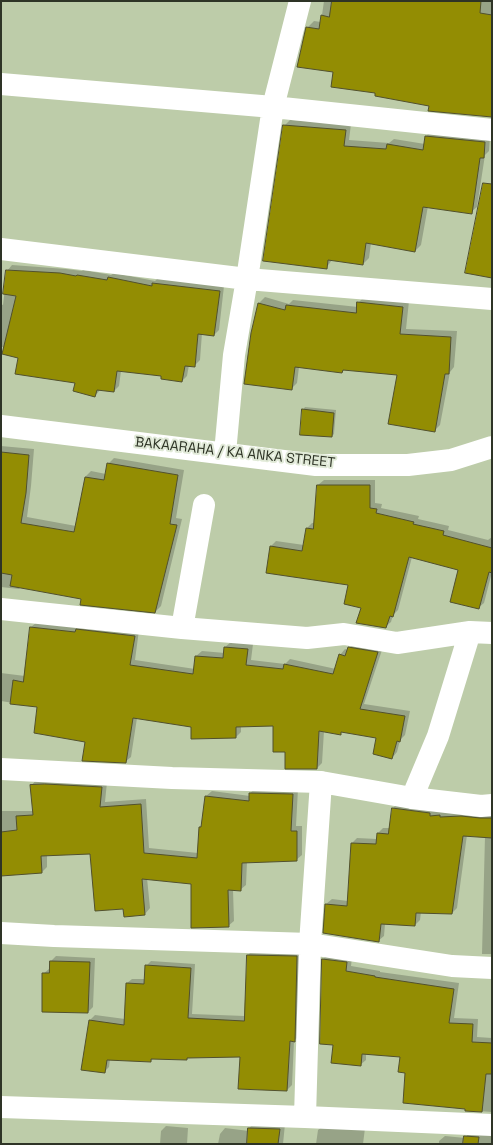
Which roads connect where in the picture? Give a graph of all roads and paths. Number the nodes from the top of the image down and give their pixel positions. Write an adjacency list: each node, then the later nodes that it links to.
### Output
1 (300, 1): 3 (street)
2 (1, 84): 3 (street)
3 (273, 107): 4 (street); 6 (street)
4 (492, 130)
5 (1, 249): 6 (street)
6 (247, 278): 7 (street); 10 (street)
7 (492, 298)
8 (1, 426): 10 (street, BAKAARAHA / KA ANKA STREET)
9 (492, 447): 10 (street, BAKAARAHA / KA ANKA STREET)
10 (225, 453)
11 (204, 505): 13 (street)
12 (1, 608): 13 (street)
13 (182, 628): 14 (street)
14 (470, 632): 15 (street); 18 (street)
15 (492, 633)
16 (1, 769): 17 (street)
17 (321, 782): 18 (street); 21 (street)
18 (412, 798): 19 (street)
19 (492, 805)
20 (1, 932): 21 (street)
21 (310, 944): 22 (street); 24 (street)
22 (492, 968)
23 (1, 1106): 24 (street)
24 (305, 1117): 25 (street)
25 (492, 1125)

